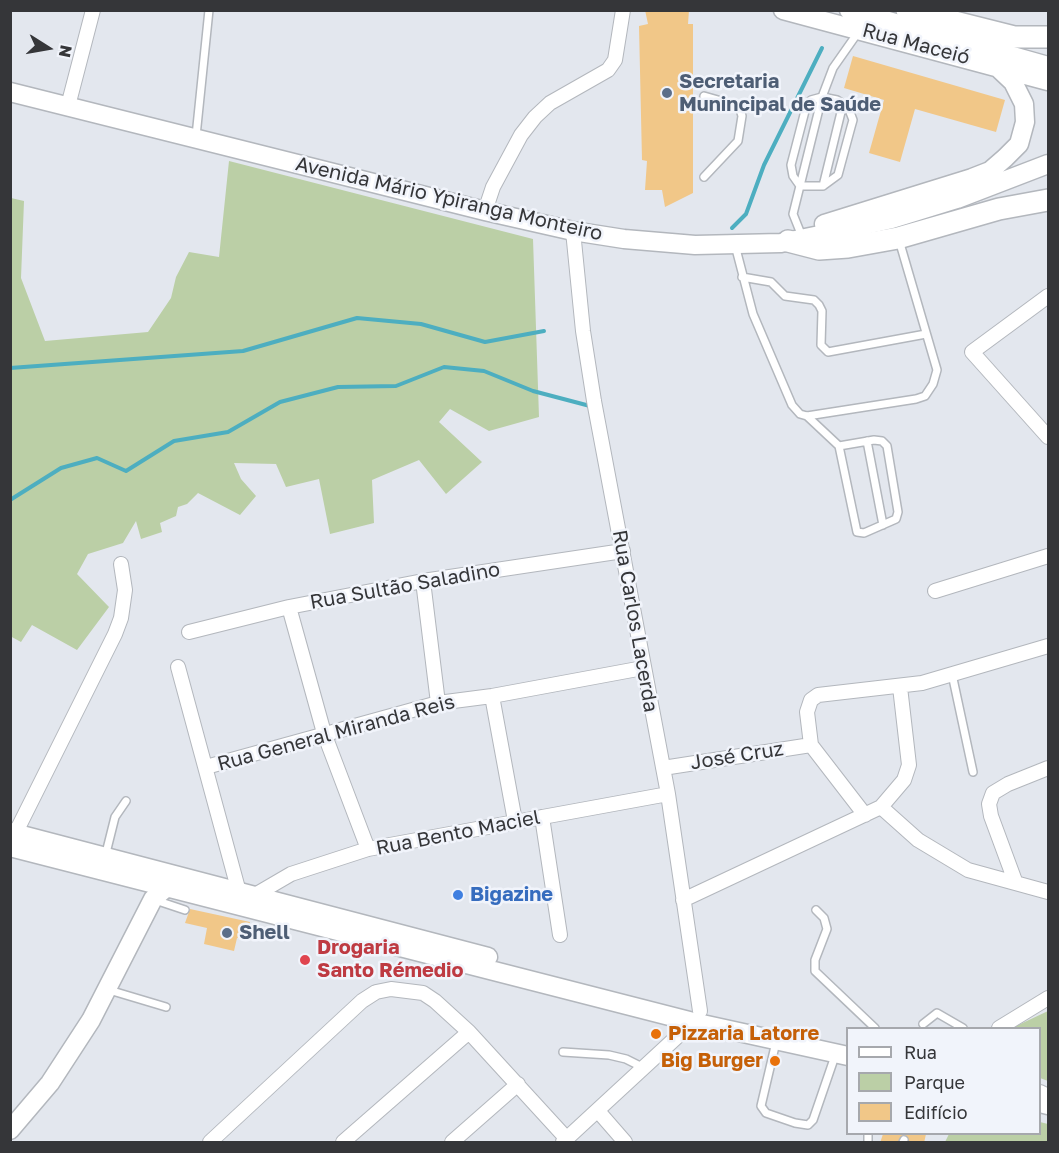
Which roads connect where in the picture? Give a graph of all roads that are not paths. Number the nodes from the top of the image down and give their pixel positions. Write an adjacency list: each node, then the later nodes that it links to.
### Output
1 (93, 10): 16 (street)
2 (209, 10): 17 (lane)
3 (623, 10): 23 (street)
4 (783, 10): 7 (main road, Rua Maceió)
5 (849, 10): 6 (main road, Rua Maceió)
6 (905, 19): 8 (main road); 10 (main road, Rua Maceió)
7 (860, 30): 9 (main road, Rua Maceió); 14 (lane)
8 (1048, 38)
9 (995, 65): 11 (main road, Rua Maceió); 26 (main road, Avenida Mário Ypiranga Monteiro)
10 (1048, 66)
11 (1048, 81)
12 (10, 92): 16 (main road, Avenida Mário Ypiranga Monteiro)
13 (704, 96): 19 (lane)
14 (822, 97): 15 (lane); 20 (lane); 20 (lane)
15 (843, 104): 21 (lane); 21 (lane)
16 (68, 106): 17 (main road, Avenida Mário Ypiranga Monteiro)
17 (196, 139): 23 (main road, Avenida Mário Ypiranga Monteiro)
18 (1048, 164): 24 (main road)
19 (704, 177)
20 (800, 186): 21 (lane); 26 (lane)
21 (823, 186)
22 (1048, 200): 24 (main road)
23 (485, 211): 25 (main road, Avenida Mário Ypiranga Monteiro)
24 (895, 228): 26 (main road); 30 (lane)
25 (573, 231): 27 (main road, Avenida Mário Ypiranga Monteiro); 36 (street, Rua Carlos Lacerda)
26 (795, 238): 27 (main road, Avenida Mário Ypiranga Monteiro)
27 (735, 245): 28 (lane)
28 (742, 277): 30 (lane); 31 (lane)
29 (1048, 296): 32 (street)
30 (926, 334): 31 (lane)
31 (807, 416): 34 (lane)
32 (1048, 437)
33 (867, 441): 34 (lane); 35 (lane); 35 (lane)
34 (838, 446): 35 (lane)
35 (883, 525)
36 (623, 551): 39 (street, Rua Sultão Saladino); 45 (street, Rua Carlos Lacerda)
37 (1048, 556): 40 (street)
38 (121, 564): 62 (street)
39 (423, 581): 41 (street, Rua Sultão Saladino); 49 (street)
40 (935, 591)
41 (289, 607): 42 (street, Rua Sultão Saladino); 50 (street)
42 (189, 632)
43 (1048, 646): 46 (street)
44 (178, 667): 52 (street)
45 (643, 668): 48 (street, Rua General Miranda Reis); 53 (street, Rua Carlos Lacerda)
46 (952, 674): 47 (street); 55 (lane)
47 (900, 687): 51 (street); 58 (street)
48 (492, 696): 49 (street, Rua General Miranda Reis); 61 (street)
49 (438, 703): 50 (street, Rua General Miranda Reis)
50 (324, 733): 52 (street, Rua General Miranda Reis); 63 (street)
51 (812, 744): 53 (street, José Cruz); 59 (street)
52 (206, 767): 70 (street)
53 (663, 768): 56 (street, Rua Carlos Lacerda)
54 (1048, 768): 66 (street)
55 (973, 772)
56 (668, 794): 60 (street, Rua Bento Maciel); 69 (street, Rua Carlos Lacerda)
57 (126, 801): 64 (lane)
58 (881, 807): 59 (street); 66 (street)
59 (865, 815): 69 (street)
60 (542, 817): 61 (street, Rua Bento Maciel); 73 (street)
61 (515, 821): 63 (street, Rua Bento Maciel)
62 (12, 838): 64 (main road); 65 (main road)
63 (368, 849): 70 (street, Rua Bento Maciel)
64 (105, 857): 70 (main road)
65 (142, 881): 68 (main road); 72 (main road)
66 (1016, 881): 67 (street)
67 (1048, 892)
68 (167, 893): 68 (lane); 70 (main road); 72 (main road)
69 (683, 900): 77 (street, Rua Carlos Lacerda)
70 (244, 902): 77 (main road)
71 (816, 910): 79 (lane)
72 (137, 932): 74 (main road)
73 (560, 935)
74 (107, 989): 76 (lane); 90 (main road)
75 (1048, 998): 81 (street)
76 (166, 1007)
77 (696, 1016): 83 (main road); 84 (main road); 87 (street)
78 (923, 1024): 80 (lane)
79 (872, 1027)
80 (960, 1027)
81 (1002, 1027)
82 (469, 1032): 88 (street); 92 (street); 93 (street)
83 (777, 1040): 84 (main road); 86 (lane)
84 (810, 1047): 86 (main road)
85 (563, 1052): 87 (lane)
86 (842, 1055)
87 (644, 1068): 89 (street)
88 (518, 1084): 91 (street); 94 (street)
89 (598, 1112): 91 (street); 95 (street)
90 (10, 1130)
91 (565, 1141)
92 (210, 1143)
93 (343, 1143)
94 (452, 1143)
95 (625, 1143)

